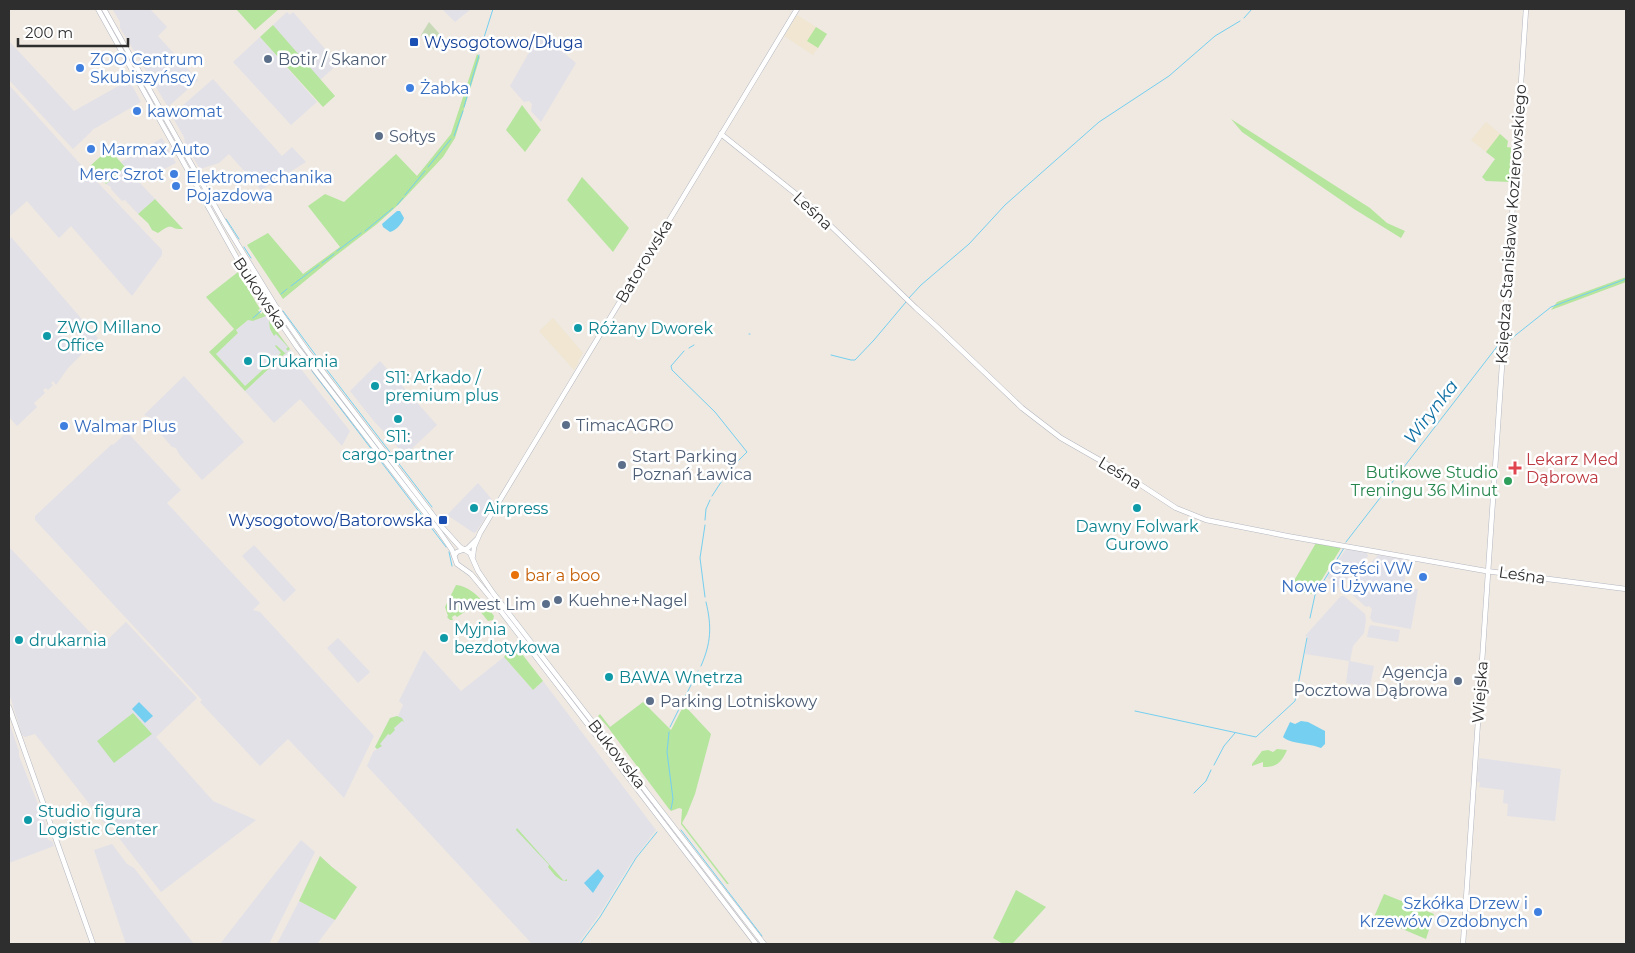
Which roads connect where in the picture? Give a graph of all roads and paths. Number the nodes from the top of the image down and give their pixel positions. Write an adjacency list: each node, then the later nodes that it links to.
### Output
1 (98, 9): 9 (street, Bukowska)
2 (104, 9): 8 (street, Bukowska)
3 (797, 9): 5 (street, Batorowska)
4 (1526, 9): 6 (street, Księdza Stanisława Kozierowskiego)
5 (721, 134): 7 (street, Batorowska); 12 (street, Leśna)
6 (1496, 439): 12 (street, Wiejska)
7 (476, 539): 8 (street, Batorowska); 10 (street, Batorowska)
8 (463, 550): 9 (street); 10 (street)
9 (454, 556): 11 (street)
10 (473, 559): 11 (street); 17 (street, Bukowska)
11 (464, 569): 16 (street, Bukowska)
12 (1487, 571): 13 (street, Leśna); 18 (street, Wiejska)
13 (1626, 589)
14 (9, 707): 15 (street)
15 (93, 944)
16 (756, 944)
17 (764, 944)
18 (1463, 944)

